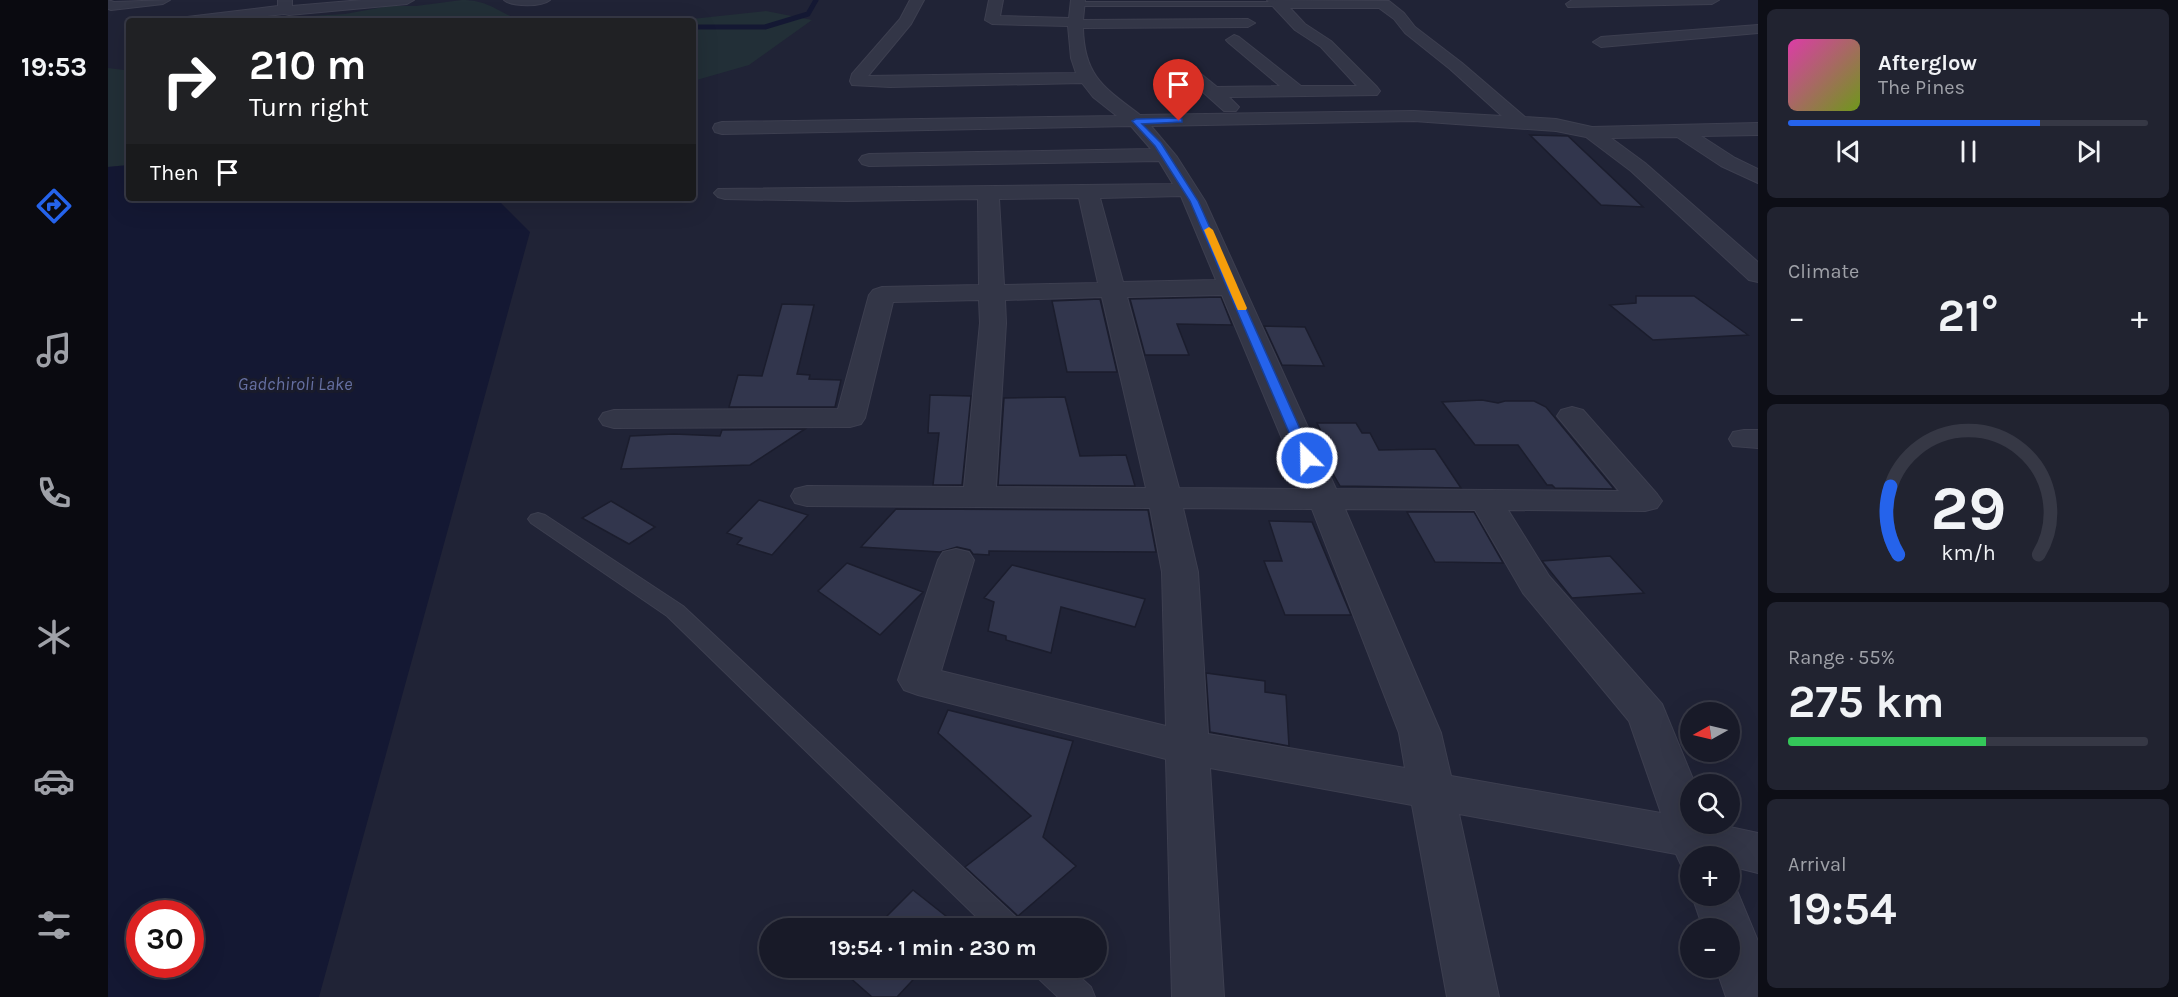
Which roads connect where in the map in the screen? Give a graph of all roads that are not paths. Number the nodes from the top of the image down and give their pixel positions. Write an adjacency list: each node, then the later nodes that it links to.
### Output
1 (163, 0): 11 (street)
2 (407, 0): 12 (street)
3 (511, 0): 4 (street)
4 (543, 0)
5 (917, 0): 25 (street)
6 (996, 0): 13 (street)
7 (1712, 0): 10 (street)
8 (1276, 2): 9 (street); 13 (lane); 23 (street)
9 (1381, 2): 29 (street)
10 (1568, 2): 14 (street)
11 (108, 4)
12 (286, 4): 15 (street)
13 (1076, 12): 16 (street); 25 (street)
14 (1604, 16)
15 (204, 18)
16 (1248, 23)
17 (1625, 25): 19 (street)
18 (1758, 29): 19 (street)
19 (1656, 37): 21 (street)
20 (1234, 40): 23 (street)
21 (1600, 42)
22 (1184, 68): 24 (street)
23 (1296, 91): 24 (street)
24 (1212, 92): 28 (street)
25 (1107, 101): 28 (street); 30 (street); 34 (street)
26 (972, 106): 27 (street)
27 (925, 107)
28 (1245, 120): 29 (street)
29 (1519, 122): 33 (street)
30 (722, 128)
31 (1758, 129): 32 (street)
32 (1681, 131): 33 (street); 36 (street)
33 (1592, 133): 41 (street)
34 (1166, 155): 35 (street); 37 (street)
35 (869, 160)
36 (1758, 177)
37 (1188, 190): 38 (street); 42 (street)
38 (1088, 192): 40 (street); 43 (street)
39 (725, 193): 40 (street)
40 (988, 193): 44 (street)
41 (1758, 275)
42 (1233, 287): 43 (street); 51 (street)
43 (1113, 291): 44 (street); 48 (street)
44 (993, 293): 46 (street); 49 (street)
45 (1572, 416): 50 (street)
46 (614, 418)
47 (807, 496): 49 (street)
48 (1164, 496): 49 (street); 51 (street); 54 (street)
49 (979, 498)
50 (1485, 499): 51 (street); 57 (street)
51 (1325, 500): 55 (street)
52 (538, 519): 60 (lane)
53 (956, 560): 54 (street)
54 (1187, 747): 55 (street); 64 (street)
55 (1432, 792): 56 (street); 65 (street)
56 (1692, 846)
57 (1697, 846)
58 (1740, 851): 59 (street)
59 (1758, 853)
60 (997, 918)
61 (1740, 962): 66 (street)
62 (1060, 978): 63 (lane)
63 (1080, 997)
64 (1198, 997)
65 (1473, 997)
66 (1752, 997)

